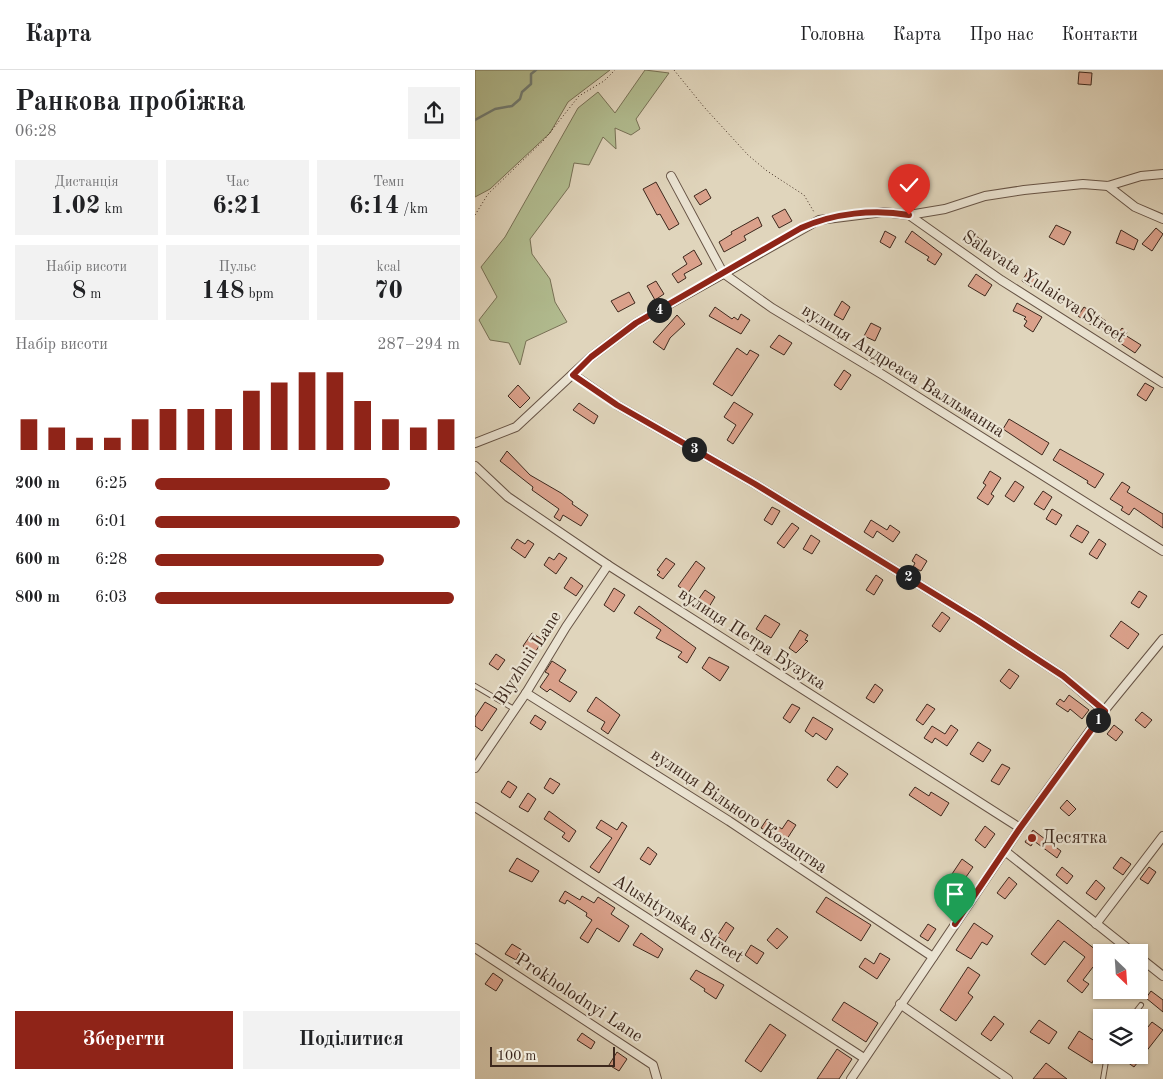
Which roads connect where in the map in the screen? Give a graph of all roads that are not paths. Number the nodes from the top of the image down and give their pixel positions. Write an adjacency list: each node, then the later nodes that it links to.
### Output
1 (1163, 174): 3 (street)
2 (671, 176): 6 (street, вулиця Андреаса Валльманна)
3 (1108, 186): 4 (street); 5 (street)
4 (909, 215): 6 (street); 8 (street, Salavata Yulaieva Street)
5 (1163, 219)
6 (723, 274): 7 (street); 11 (street, вулиця Андреаса Валльманна)
7 (573, 375): 9 (street); 17 (street)
8 (1163, 383)
9 (475, 443)
10 (475, 466): 12 (street, вулиця Петра Бузука)
11 (1163, 551)
12 (608, 565): 15 (street, Blyzhnii Lane); 20 (street, вулиця Петра Бузука)
13 (1163, 639): 17 (street)
14 (475, 686): 16 (lane)
15 (526, 693): 16 (street, Blyzhnii Lane); 26 (street, вулиця Вільного Козацтва)
16 (514, 709): 18 (street, Blyzhnii Lane)
17 (1105, 711): 20 (street)
18 (475, 768)
19 (475, 806): 32 (street, Alushtynska Street)
20 (1020, 828): 22 (street)
21 (1163, 836): 23 (street)
22 (1005, 851): 23 (street); 26 (street)
23 (1096, 924): 24 (street)
24 (1122, 944)
25 (475, 948): 34 (street, Prokholodnyi Lane)
26 (933, 957): 29 (street)
27 (1148, 965): 28 (street)
28 (1163, 976)
29 (900, 1004): 32 (street); 36 (street)
30 (1141, 1005): 31 (lane)
31 (1138, 1009)
32 (864, 1058): 35 (street)
33 (1106, 1064): 37 (lane)
34 (657, 1079)
35 (851, 1079)
36 (1008, 1079)
37 (1103, 1079)

